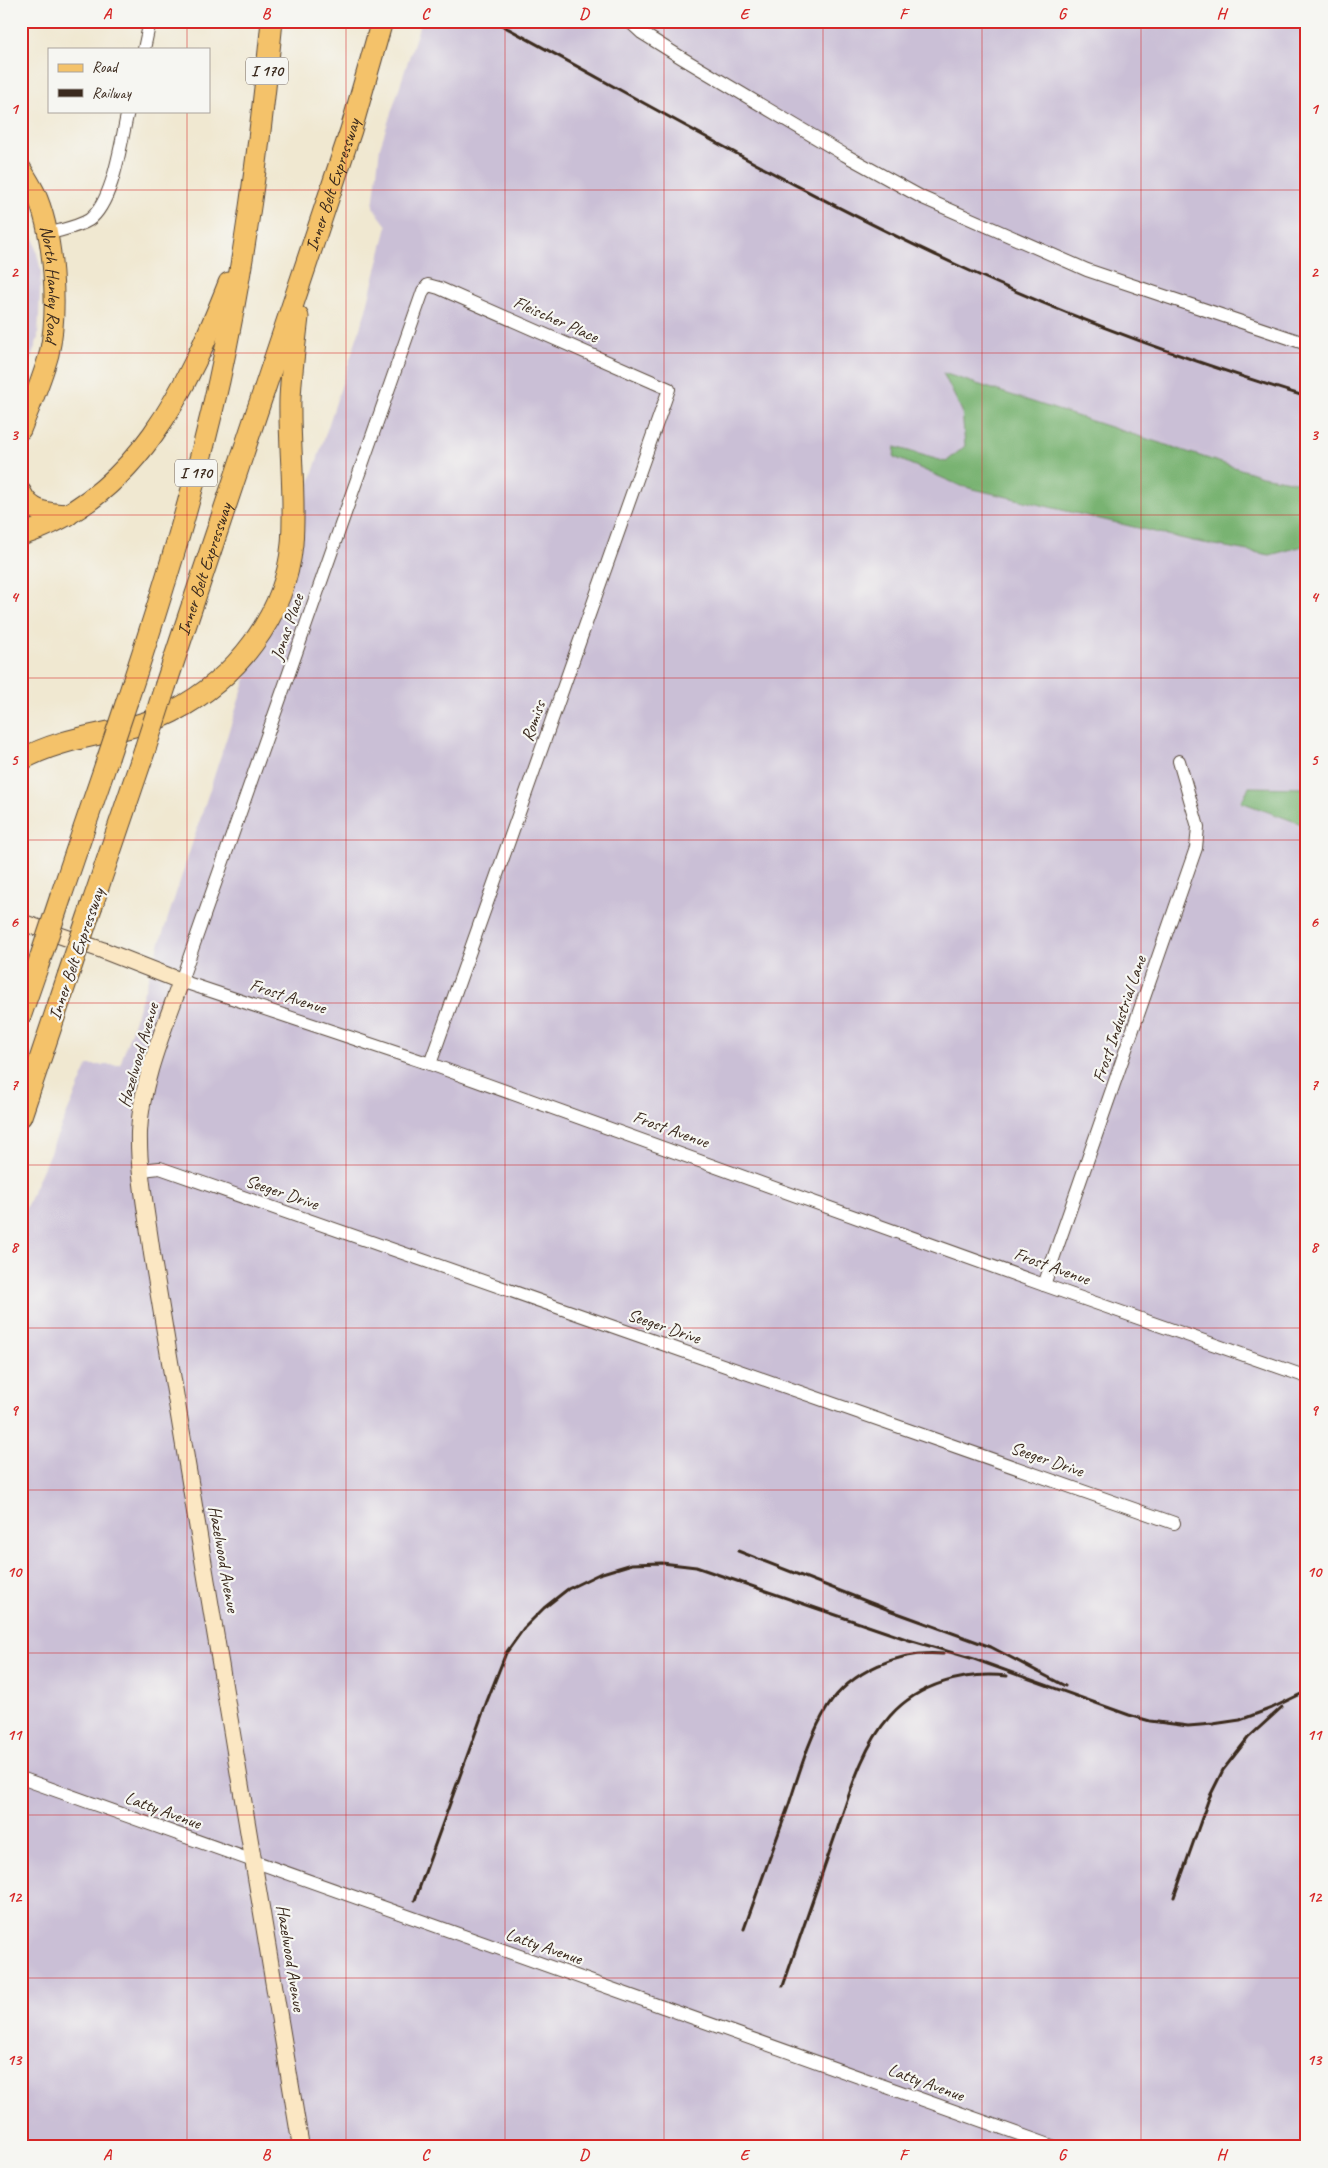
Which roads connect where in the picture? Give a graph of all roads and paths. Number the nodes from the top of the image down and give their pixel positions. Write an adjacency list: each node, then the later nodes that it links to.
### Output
1 (150, 21): 5 (street)
2 (272, 21): 9 (highway, Inner Belt Expressway / I 170)
3 (382, 21): 10 (highway, Inner Belt Expressway / I 170)
4 (629, 21): 12 (street)
5 (144, 48)
6 (128, 112): 8 (street)
7 (21, 168): 8 (main road, North Hanley Road)
8 (48, 234): 14 (main road, North Hanley Road)
9 (245, 241): 16 (highway); 22 (highway, Inner Belt Expressway / I 170, bridge)
10 (304, 268): 18 (highway); 24 (highway, Inner Belt Expressway / I 170, bridge)
11 (428, 285): 13 (street, Fleischer Place); 21 (street, Jonas Place)
12 (1307, 344)
13 (669, 389): 23 (street, Romiss)
14 (21, 430)
15 (21, 493): 16 (highway)
16 (68, 515): 17 (highway)
17 (21, 535)
18 (21, 760)
19 (1179, 762): 26 (street, Frost Industrial Lane)
20 (21, 922): 21 (street, Frost Avenue)
21 (181, 981): 23 (street, Frost Avenue); 25 (street, Hazelwood Avenue)
22 (21, 1014)
23 (430, 1064): 26 (street, Frost Avenue)
24 (21, 1116)
25 (142, 1170): 28 (street, Seeger Drive); 30 (street, Hazelwood Avenue)
26 (1044, 1285): 27 (street, Frost Avenue)
27 (1307, 1376)
28 (1174, 1522)
29 (21, 1778): 30 (street, Latty Avenue)
30 (254, 1862): 31 (street, Hazelwood Avenue); 32 (street, Latty Avenue)
31 (302, 2147)
32 (1055, 2147)

